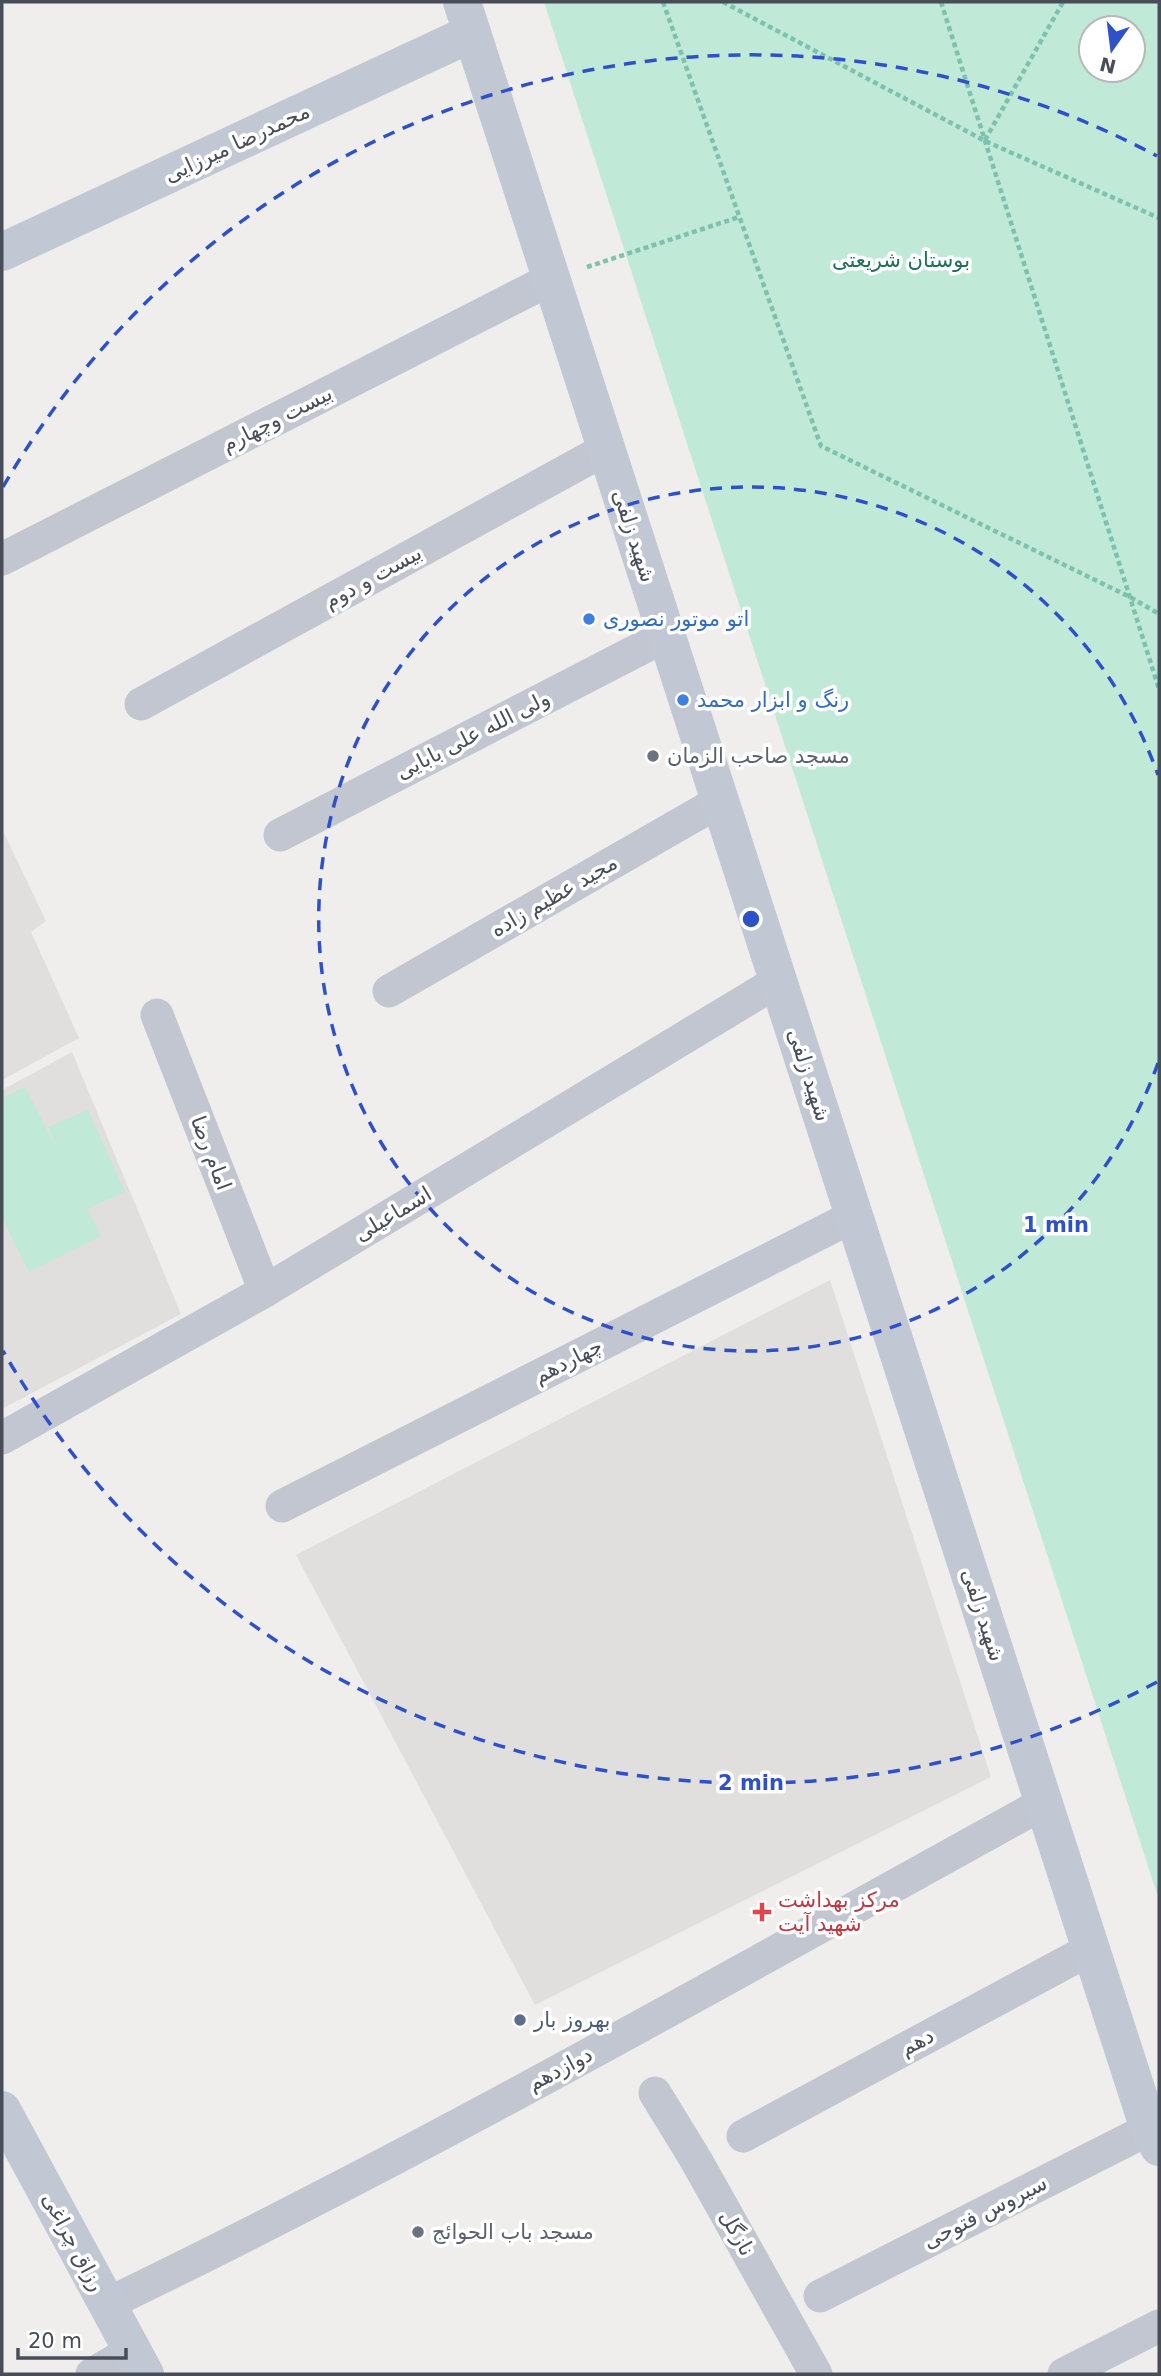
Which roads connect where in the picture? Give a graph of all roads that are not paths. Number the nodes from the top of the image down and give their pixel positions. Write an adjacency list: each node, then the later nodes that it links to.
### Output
1 (467, 18): 2 (main road, محمدرضا میرزایی); 3 (main road, شهید زلفی)
2 (2, 252)
3 (551, 279): 4 (main road, شهید زلفی); 5 (street, بیست وچهارم)
4 (606, 449): 6 (main road, شهید زلفی); 7 (street, بیست و دوم)
5 (2, 559)
6 (667, 635): 8 (main road, شهید زلفی); 9 (street, ولی الله علی‌ بابایی)
7 (141, 704)
8 (720, 800): 10 (main road, شهید زلفی); 11 (street, مجید عظیم زاده)
9 (280, 835)
10 (778, 981): 13 (main road, شهید زلفی); 14 (street, اسماعیلی)
11 (389, 991)
12 (157, 1015): 14 (street, امام رضا)
13 (854, 1216): 16 (street, چهاردهم); 17 (main road, شهید زلفی)
14 (265, 1291): 15 (street, اسماعیلی)
15 (2, 1438)
16 (282, 1506)
17 (1044, 1803): 18 (main road, شهید زلفی); 25 (street, دوازدهم)
18 (1091, 1949): 21 (street, دهم); 22 (main road, شهید زلفی)
19 (655, 2093): 29 (street, نازگل)
20 (2, 2110): 23 (main road, رزاق چراغی)
21 (743, 2136)
22 (1154, 2138): 24 (street, سیروس فتوحی)
23 (12, 2152): 25 (main road, رزاق چراغی)
24 (820, 2295)
25 (107, 2304): 27 (main road, رزاق چراغی)
26 (1159, 2326): 30 (street)
27 (139, 2363): 28 (street)
28 (92, 2374)
29 (816, 2374)
30 (1064, 2374)

